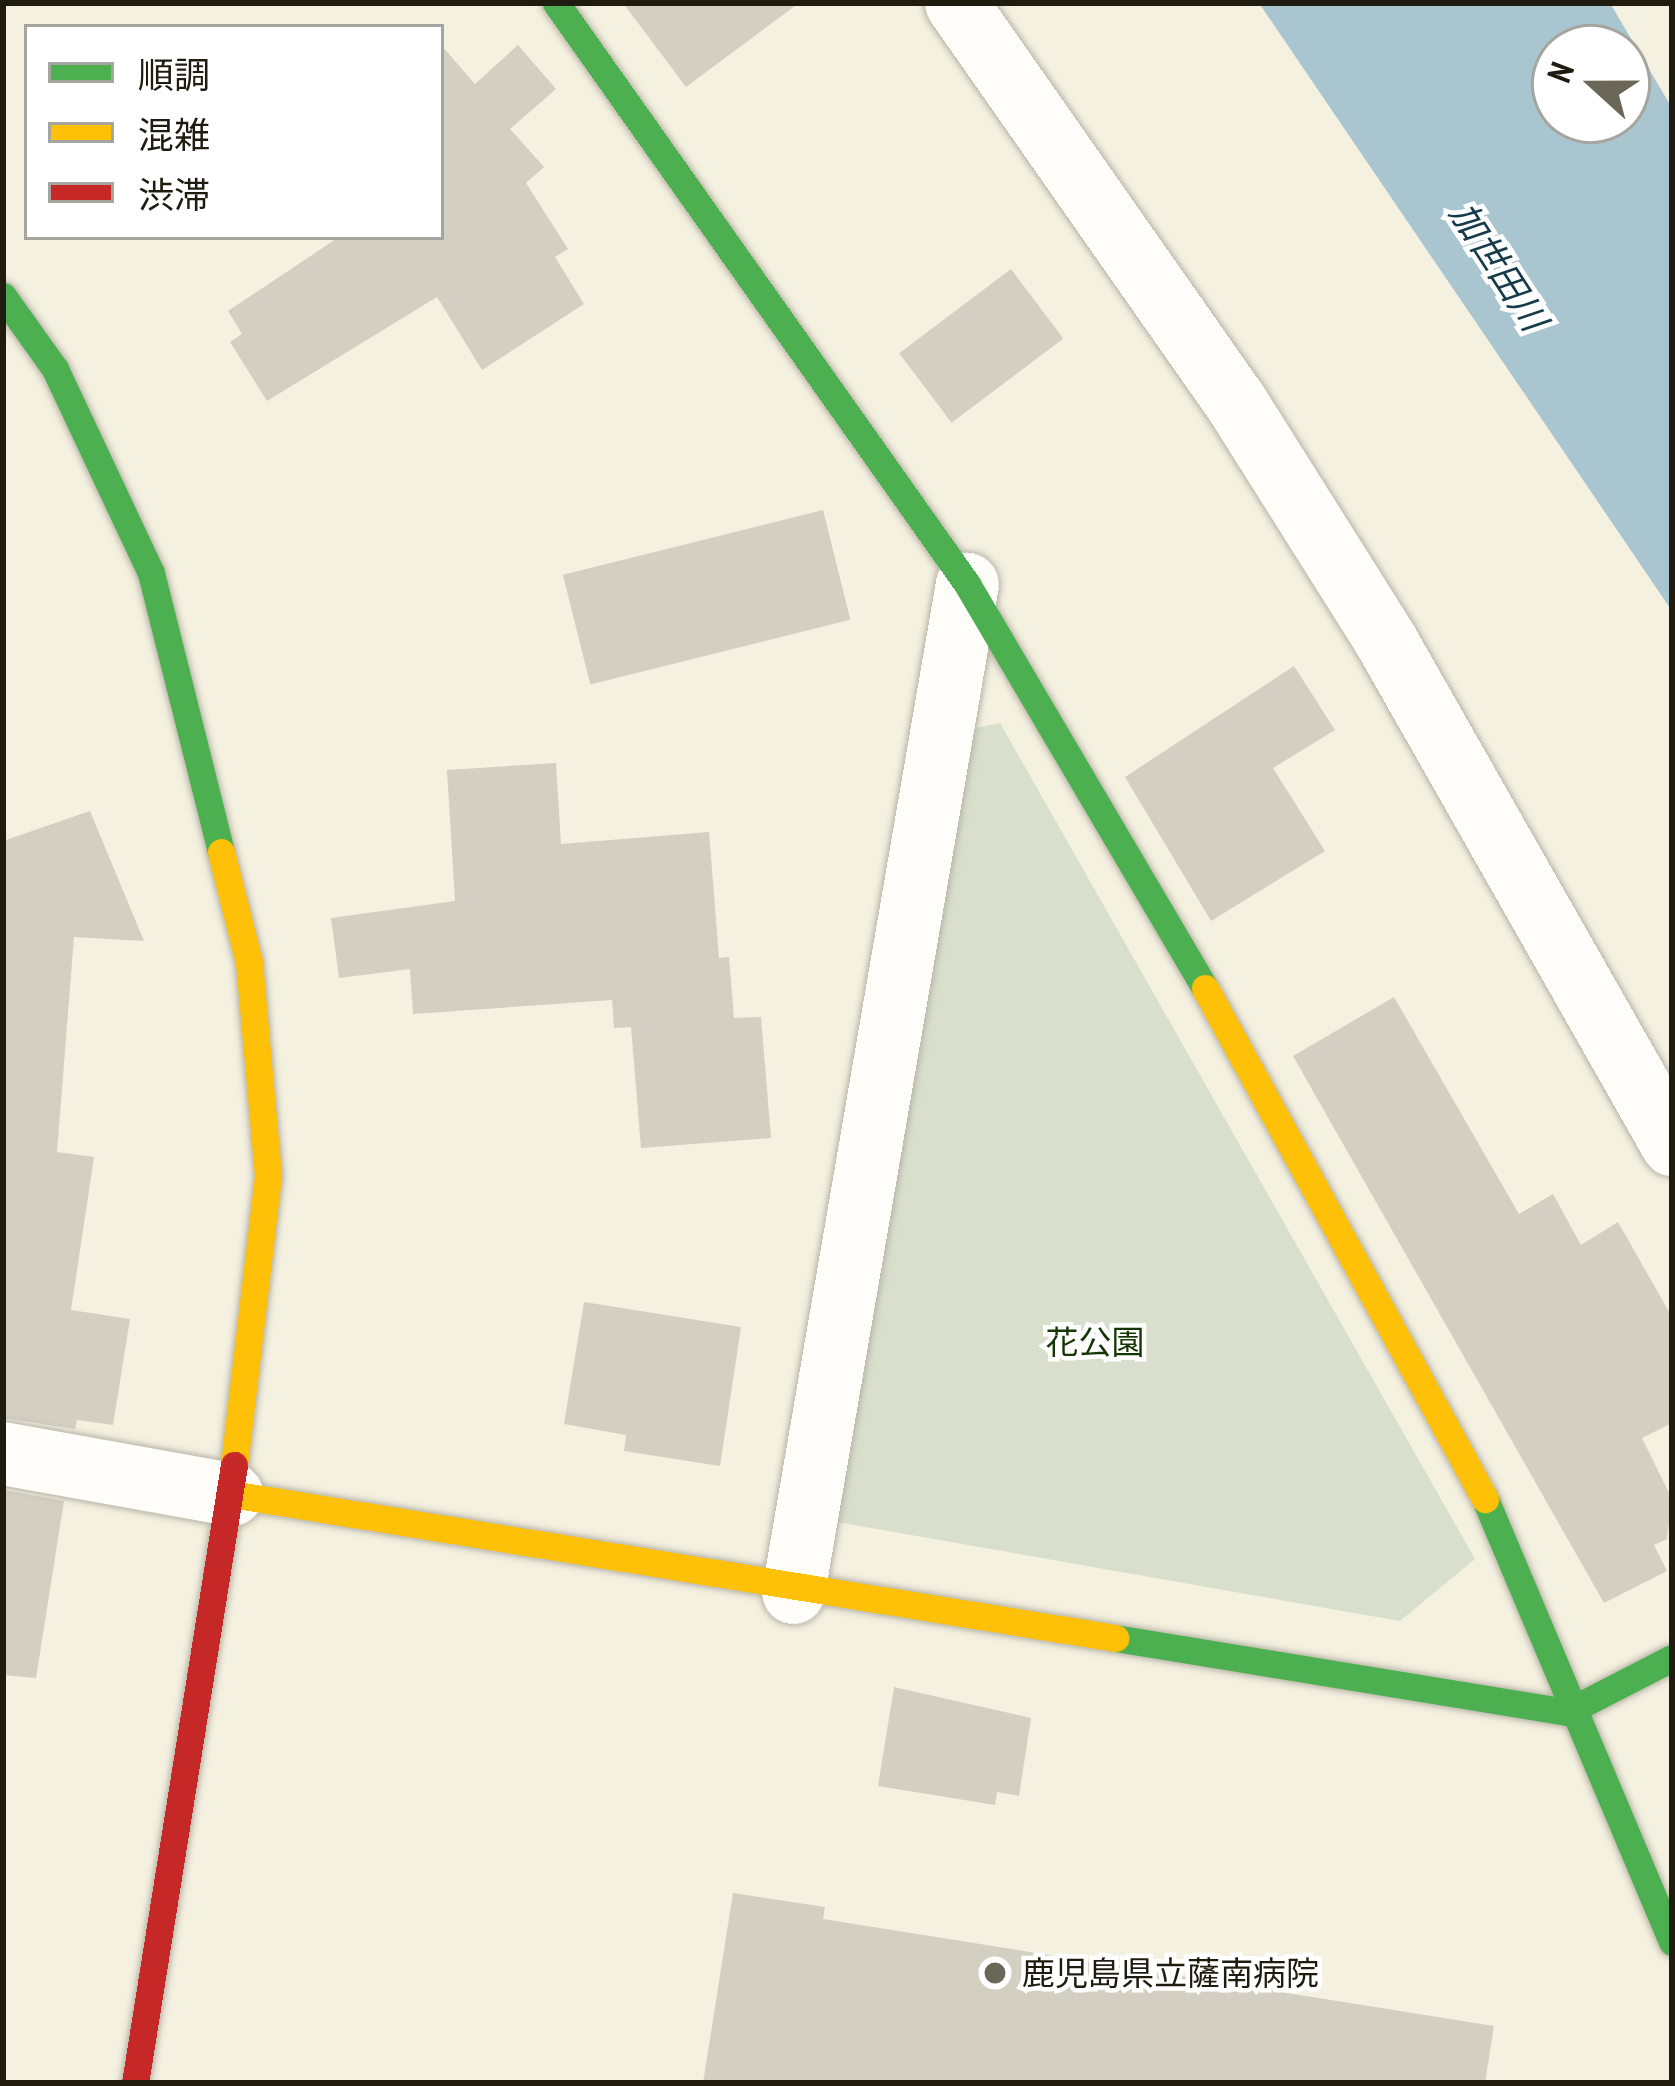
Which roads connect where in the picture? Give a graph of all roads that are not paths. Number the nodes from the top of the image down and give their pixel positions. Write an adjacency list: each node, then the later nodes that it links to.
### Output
1 (556, 3): 4 (street)
2 (956, 3): 5 (street)
3 (3, 296): 7 (street)
4 (967, 584): 8 (street); 10 (street)
5 (1672, 1144)
6 (3, 1453): 7 (street)
7 (231, 1494): 8 (street); 12 (street)
8 (793, 1592): 10 (street)
9 (1672, 1658): 10 (street)
10 (1567, 1712): 11 (street)
11 (1672, 1942)
12 (135, 2083)

